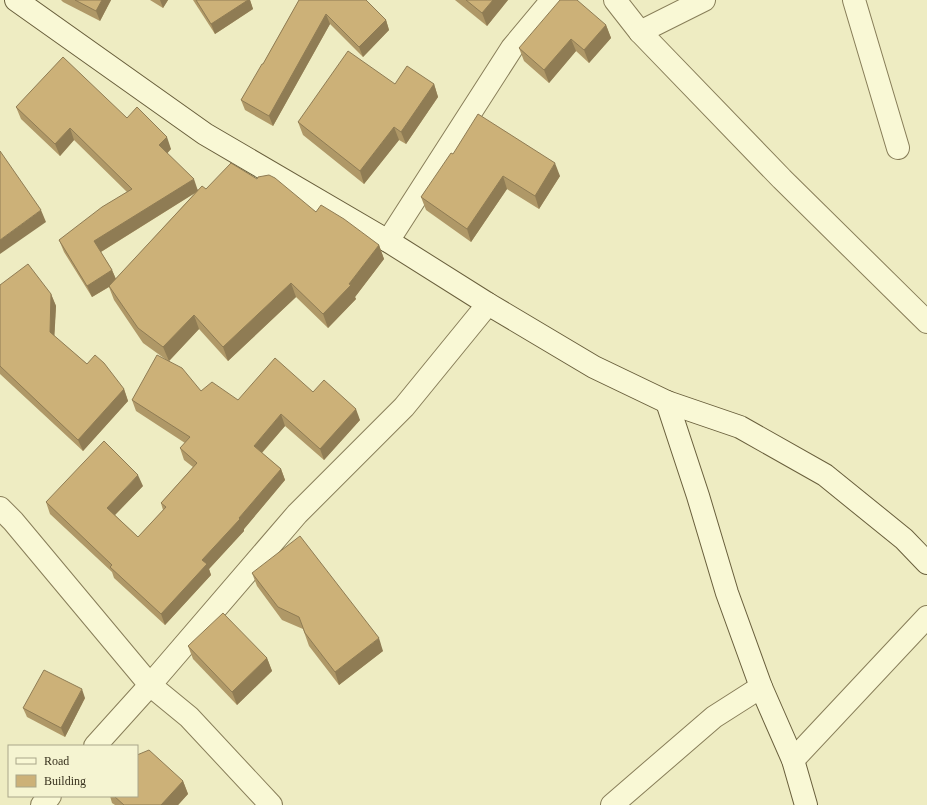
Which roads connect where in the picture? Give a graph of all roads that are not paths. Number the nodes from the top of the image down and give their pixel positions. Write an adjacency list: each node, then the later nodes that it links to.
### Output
1 (16, 0): 8 (street)
2 (552, 0): 8 (street)
3 (615, 0): 6 (street)
4 (704, 0): 6 (street)
5 (854, 0): 7 (street)
6 (640, 32): 10 (street)
7 (898, 148)
8 (388, 241): 9 (street)
9 (488, 304): 11 (street); 15 (street)
10 (927, 322)
11 (667, 402): 13 (street); 16 (street)
12 (0, 508): 15 (street)
13 (927, 563)
14 (927, 617): 18 (street)
15 (150, 685): 17 (street); 21 (street)
16 (761, 687): 18 (street); 22 (street)
17 (96, 745)
18 (793, 760): 23 (street)
19 (49, 797): 20 (street)
20 (42, 805)
21 (271, 805)
22 (612, 805)
23 (806, 805)

